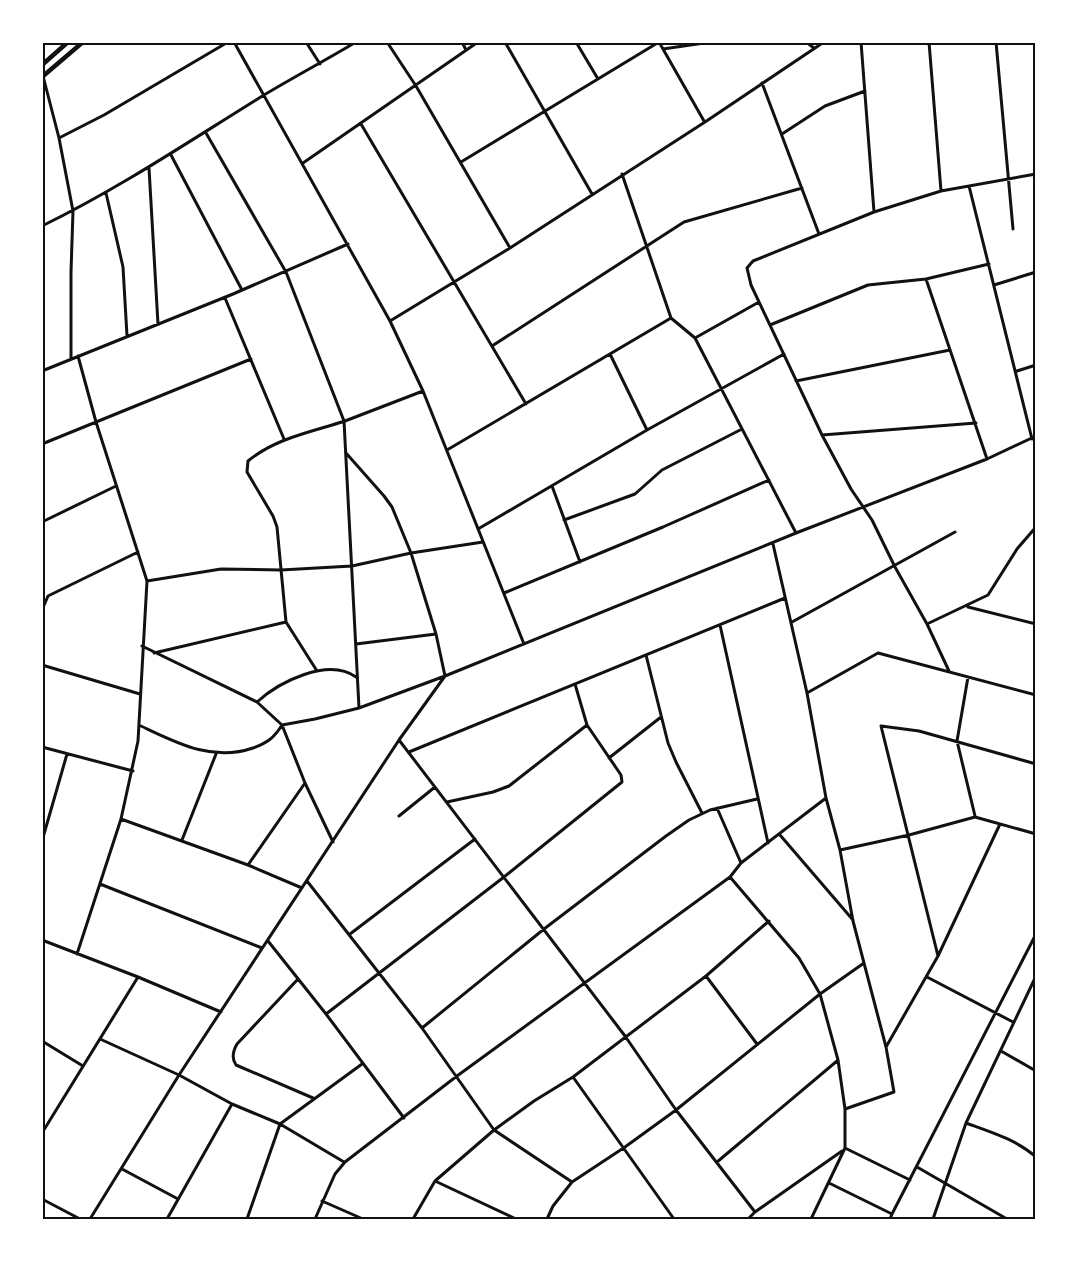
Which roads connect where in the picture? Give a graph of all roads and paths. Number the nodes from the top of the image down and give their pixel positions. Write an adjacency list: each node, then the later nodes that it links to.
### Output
1 (68, 42): 23 (main road)
2 (83, 42): 24 (main road)
3 (228, 42): 35 (street)
4 (234, 42): 29 (street)
5 (306, 42): 22 (street)
6 (356, 42): 22 (street)
7 (387, 42): 27 (street)
8 (462, 42): 20 (street)
9 (478, 42): 20 (street)
10 (505, 42): 30 (street)
11 (576, 42): 25 (street)
12 (659, 42): 21 (street); 25 (street)
13 (711, 42): 21 (street)
14 (806, 42): 19 (street)
15 (824, 42): 19 (street)
16 (861, 42): 28 (street)
17 (929, 42): 45 (street)
18 (996, 42): 42 (street)
19 (814, 48): 26 (street)
20 (466, 50): 27 (street)
21 (663, 50): 31 (street)
22 (320, 64): 29 (street)
23 (42, 66)
24 (43, 76): 35 (street)
25 (598, 80): 30 (street)
26 (762, 83): 31 (street); 34 (street)
27 (416, 86): 32 (street); 37 (street)
28 (866, 90): 34 (street); 49 (street)
29 (265, 95): 33 (street); 38 (street)
30 (544, 112): 37 (street); 47 (street)
31 (705, 122): 40 (street)
32 (361, 124): 38 (street); 60 (street)
33 (206, 133): 36 (street); 57 (street)
34 (782, 134): 44 (street)
35 (59, 138): 48 (street)
36 (171, 155): 39 (street); 62 (street)
37 (461, 162): 55 (street)
38 (303, 163): 53 (street)
39 (149, 168): 46 (street); 67 (street)
40 (622, 174): 47 (street); 54 (street)
41 (1036, 174): 42 (street)
42 (1008, 179): 43 (street); 51 (street)
43 (969, 186): 45 (street); 56 (street)
44 (802, 188): 52 (street); 54 (street)
45 (941, 191): 49 (street)
46 (106, 193): 48 (street); 69 (street)
47 (593, 194): 55 (street)
48 (73, 211): 50 (street); 76 (street)
49 (874, 212): 52 (street)
50 (42, 226)
51 (1012, 229)
52 (819, 234): 64 (street)
53 (348, 244): 57 (street); 66 (street)
54 (647, 246): 65 (street); 71 (street)
55 (510, 248): 60 (street)
56 (989, 264): 59 (street); 61 (street)
57 (286, 272): 62 (street); 85 (street)
58 (1036, 272): 61 (street)
59 (926, 279): 68 (street); 72 (street)
60 (453, 282): 66 (street); 71 (street)
61 (994, 285): 80 (street)
62 (242, 290): 63 (street)
63 (225, 298): 67 (street); 77 (street)
64 (759, 302): 68 (street); 70 (street)
65 (671, 318): 70 (street); 73 (street)
66 (390, 321): 83 (street)
67 (158, 324): 69 (street)
68 (770, 325): 74 (street)
69 (127, 337): 75 (street)
70 (695, 338): 82 (street)
71 (492, 346): 84 (street)
72 (950, 350): 81 (street); 87 (street)
73 (610, 354): 84 (street); 89 (street)
74 (784, 354): 81 (street); 82 (street)
75 (78, 356): 76 (street); 86 (street)
76 (71, 359): 79 (street)
77 (250, 359): 86 (street); 92 (street)
78 (1036, 365): 80 (street)
79 (42, 371)
80 (1017, 371): 91 (street)
81 (796, 381): 90 (street)
82 (721, 388): 88 (street); 89 (street)
83 (423, 391): 85 (street); 94 (street)
84 (526, 404): 94 (street)
85 (344, 421): 92 (street); 95 (street)
86 (96, 422): 93 (street); 98 (street)
87 (976, 423): 90 (street); 96 (street)
88 (742, 429): 97 (street); 101 (street)
89 (647, 430): 99 (street)
90 (822, 435): 100 (street)
91 (1034, 437): 96 (street)
92 (284, 440): 114 (street)
93 (42, 444)
94 (447, 450): 104 (street)
95 (346, 453): 110 (street); 112 (street)
96 (987, 459): 100 (street)
97 (769, 480): 106 (street); 111 (street)
98 (116, 486): 102 (street); 109 (street)
99 (552, 486): 101 (street); 104 (street)
100 (864, 507): 106 (street); 113 (street)
101 (564, 520): 111 (street)
102 (42, 522)
103 (1036, 526): 118 (street)
104 (478, 529): 107 (street)
105 (955, 532): 113 (street)
106 (796, 533): 108 (street)
107 (483, 542): 110 (street); 116 (street)
108 (773, 544): 117 (street); 127 (street)
109 (138, 552): 115 (street); 119 (street)
110 (411, 553): 112 (street); 125 (street)
111 (580, 562): 116 (street)
112 (352, 566): 114 (street); 126 (street)
113 (895, 567): 121 (street); 122 (street)
114 (281, 570): 115 (street); 120 (street)
115 (147, 581): 128 (street)
116 (504, 593): 127 (street)
117 (785, 598): 121 (street); 124 (street)
118 (966, 607): 122 (street); 123 (street)
119 (42, 610)
120 (286, 622): 129 (street); 132 (street)
121 (792, 622): 138 (street)
122 (927, 624): 133 (street)
123 (1036, 624)
124 (720, 625): 130 (street); 159 (street)
125 (436, 634): 126 (street); 134 (street)
126 (356, 644): 135 (street)
127 (524, 644): 134 (street)
128 (142, 646): 129 (street); 139 (street)
129 (153, 653): 141 (street)
130 (646, 655): 137 (street); 143 (street)
131 (42, 664): 139 (street)
132 (317, 671): 135 (street); 141 (street)
133 (949, 671): 136 (street); 138 (street)
134 (446, 676): 142 (street); 147 (street)
135 (357, 677): 142 (street)
136 (968, 677): 140 (street); 148 (street)
137 (574, 684): 145 (street); 150 (street)
138 (807, 693): 158 (street)
139 (140, 694): 146 (street)
140 (1036, 695)
141 (257, 702): 144 (street)
142 (359, 708): 144 (street)
143 (661, 717): 153 (street); 162 (street)
144 (282, 725): 152 (street); 156 (street)
145 (586, 725): 153 (street); 160 (street)
146 (141, 726): 152 (street); 155 (street)
147 (399, 740): 150 (street); 173 (street)
148 (957, 741): 154 (street); 164 (street); 169 (street)
149 (42, 747): 151 (street)
150 (409, 752): 157 (street)
151 (67, 754): 155 (street); 172 (street)
152 (216, 754): 171 (street)
153 (609, 758): 179 (street)
154 (1036, 764)
155 (132, 771): 165 (street)
156 (305, 783): 173 (street); 177 (street)
157 (435, 787): 160 (street); 163 (street)
158 (826, 798): 168 (street); 175 (street)
159 (757, 799): 161 (street); 174 (street)
160 (447, 802): 170 (street)
161 (717, 808): 162 (street); 176 (street)
162 (702, 813): 185 (street)
163 (399, 816)
164 (975, 817): 166 (street); 169 (street)
165 (121, 819): 171 (street); 181 (street)
166 (1000, 824): 167 (street); 192 (street)
167 (1036, 834)
168 (780, 835): 174 (street); 184 (street)
169 (909, 835): 175 (street); 192 (street)
170 (475, 838): 179 (street); 186 (street)
171 (182, 840): 177 (street)
172 (42, 841)
173 (333, 842): 180 (street)
174 (768, 843): 176 (street)
175 (840, 850): 184 (street)
176 (741, 863): 178 (street)
177 (248, 865): 182 (street)
178 (730, 877): 183 (street); 200 (street)
179 (504, 878): 185 (street); 194 (street)
180 (308, 881): 182 (street); 186 (street)
181 (100, 884): 190 (street); 191 (street)
182 (303, 888): 189 (street)
183 (769, 921): 195 (street); 203 (street)
184 (853, 921): 193 (street)
185 (543, 929): 200 (street); 208 (street)
186 (350, 934): 194 (street)
187 (1036, 934): 205 (street)
188 (42, 940): 191 (street)
189 (268, 941): 190 (street); 199 (street)
190 (262, 948): 204 (street)
191 (77, 954): 197 (street)
192 (938, 956): 198 (street)
193 (864, 963): 203 (street); 213 (street)
194 (380, 973): 206 (street); 208 (street)
195 (706, 976): 209 (street); 212 (street)
196 (1036, 976): 201 (street)
197 (138, 977): 204 (street); 210 (street)
198 (927, 977): 205 (street); 213 (street)
199 (298, 979): 206 (street); 222 (street)
200 (585, 983): 209 (street); 220 (street)
201 (1032, 985): 202 (street); 207 (street)
202 (1036, 988)
203 (820, 994): 212 (street); 215 (street)
204 (221, 1012): 219 (street)
205 (995, 1012): 207 (street); 238 (street)
206 (326, 1014): 216 (street)
207 (1013, 1022): 214 (street)
208 (422, 1028): 220 (street)
209 (625, 1036): 221 (street); 225 (street)
210 (100, 1040): 217 (street); 219 (street)
211 (42, 1041): 217 (street)
212 (757, 1044): 225 (street)
213 (886, 1047): 224 (street)
214 (1001, 1051): 218 (street); 229 (street)
215 (838, 1060): 224 (street); 237 (street)
216 (362, 1064): 222 (street); 226 (street)
217 (83, 1066): 230 (street)
218 (1036, 1071)
219 (179, 1075): 223 (street); 239 (street)
220 (457, 1076): 226 (street); 231 (street)
221 (573, 1077): 231 (street); 233 (street)
222 (313, 1098): 228 (street)
223 (232, 1104): 228 (street); 246 (street)
224 (845, 1109): 234 (street)
225 (676, 1110): 233 (street); 237 (street)
226 (404, 1118): 236 (street)
227 (42, 1123): 230 (street)
228 (280, 1124): 236 (street); 254 (street)
229 (966, 1124): 235 (street); 244 (street)
230 (46, 1125): 232 (street)
231 (494, 1130): 241 (street); 242 (street)
232 (42, 1132)
233 (625, 1148): 242 (street); 250 (street)
234 (845, 1149): 240 (street); 243 (street); 248 (street)
235 (1036, 1157)
236 (345, 1162): 247 (street)
237 (717, 1162): 248 (street)
238 (917, 1167): 240 (street); 244 (street)
239 (123, 1169): 246 (street); 252 (street)
240 (910, 1180): 249 (street)
241 (435, 1181): 257 (street); 258 (street)
242 (572, 1182): 259 (street)
243 (829, 1183): 249 (street); 262 (street)
244 (944, 1184): 264 (street); 265 (street)
245 (42, 1198): 251 (street)
246 (178, 1199): 253 (street)
247 (322, 1201): 255 (street); 256 (street)
248 (755, 1212): 261 (street)
249 (892, 1214): 263 (street)
250 (673, 1217): 260 (street)
251 (80, 1219)
252 (90, 1219)
253 (167, 1219)
254 (247, 1219)
255 (315, 1219)
256 (363, 1219)
257 (413, 1219)
258 (516, 1219)
259 (547, 1219)
260 (667, 1219)
261 (747, 1219)
262 (811, 1219)
263 (890, 1219)
264 (933, 1219)
265 (1007, 1219)

